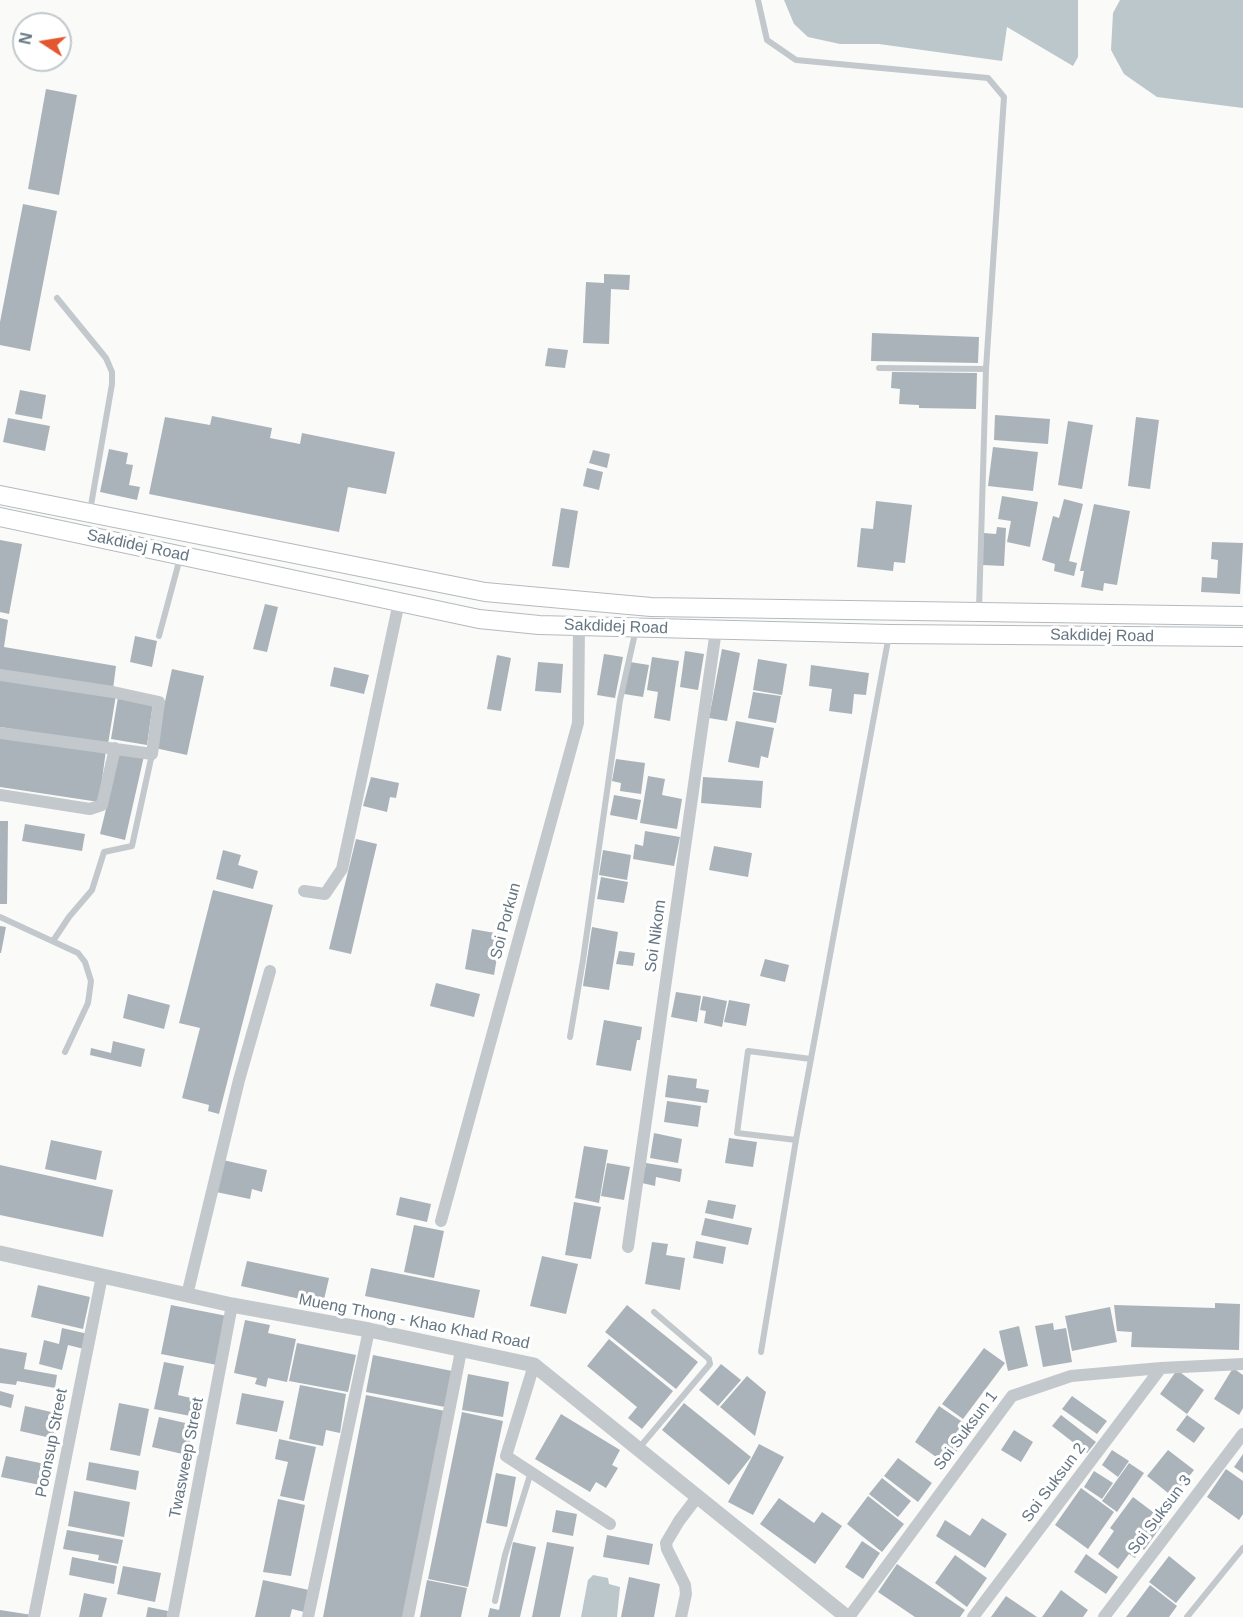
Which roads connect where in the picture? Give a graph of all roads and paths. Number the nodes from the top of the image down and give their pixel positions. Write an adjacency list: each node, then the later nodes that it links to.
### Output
1 (758, 0): 4 (lane)
2 (57, 298): 6 (lane)
3 (879, 368): 4 (lane)
4 (986, 369): 10 (lane)
5 (0, 495): 6 (main road, Sakdidej Road)
6 (90, 514): 10 (main road, Sakdidej Road)
7 (0, 517): 8 (main road, Sakdidej Road)
8 (180, 555): 9 (main road, Sakdidej Road); 16 (lane)
9 (399, 602): 12 (main road, Sakdidej Road); 23 (street)
10 (979, 613): 11 (main road, Sakdidej Road)
11 (1243, 616)
12 (579, 626): 13 (main road, Sakdidej Road); 31 (street, Soi Porkun)
13 (636, 629): 14 (main road, Sakdidej Road); 27 (lane)
14 (716, 630): 15 (main road, Sakdidej Road); 32 (street, Soi Nikom)
15 (889, 634): 17 (main road, Sakdidej Road); 29 (lane)
16 (159, 636)
17 (1243, 638)
18 (0, 675): 21 (street)
19 (0, 733): 20 (street)
20 (115, 748): 21 (street); 22 (street)
21 (152, 754): 25 (lane)
22 (0, 795)
23 (304, 891)
24 (0, 917): 25 (lane)
25 (53, 941): 28 (lane)
26 (270, 971): 35 (street)
27 (570, 1037)
28 (65, 1052)
29 (811, 1059): 30 (lane); 30 (lane)
30 (796, 1140): 40 (lane)
31 (441, 1221)
32 (628, 1247)
33 (0, 1252): 34 (street, Mueng Thong - Khao Khad Road)
34 (102, 1276): 35 (street, Mueng Thong - Khao Khad Road); 51 (street, Poonsup Street)
35 (187, 1295): 36 (street, Mueng Thong - Khao Khad Road)
36 (232, 1305): 38 (street, Mueng Thong - Khao Khad Road); 52 (street, Twasweep Street)
37 (654, 1312): 45 (lane)
38 (369, 1330): 39 (street, Mueng Thong - Khao Khad Road); 53 (street)
39 (461, 1351): 42 (street, Mueng Thong - Khao Khad Road); 54 (street)
40 (761, 1352)
41 (1243, 1364): 43 (street, Soi Suksun 1)
42 (534, 1365): 45 (street, Mueng Thong - Khao Khad Road); 46 (street)
43 (1161, 1368): 56 (street, Soi Suksun 1); 57 (street, Soi Suksun 2)
44 (1243, 1434): 58 (street, Soi Suksun 3)
45 (639, 1449): 47 (street, Mueng Thong - Khao Khad Road)
46 (531, 1472): 48 (street); 50 (lane)
47 (698, 1496): 55 (street); 56 (street, Mueng Thong - Khao Khad Road)
48 (610, 1524)
49 (1243, 1548): 59 (lane)
50 (495, 1601)
51 (34, 1617)
52 (173, 1617)
53 (308, 1617)
54 (408, 1617)
55 (681, 1617)
56 (848, 1617)
57 (973, 1617)
58 (1104, 1617)
59 (1187, 1617)

